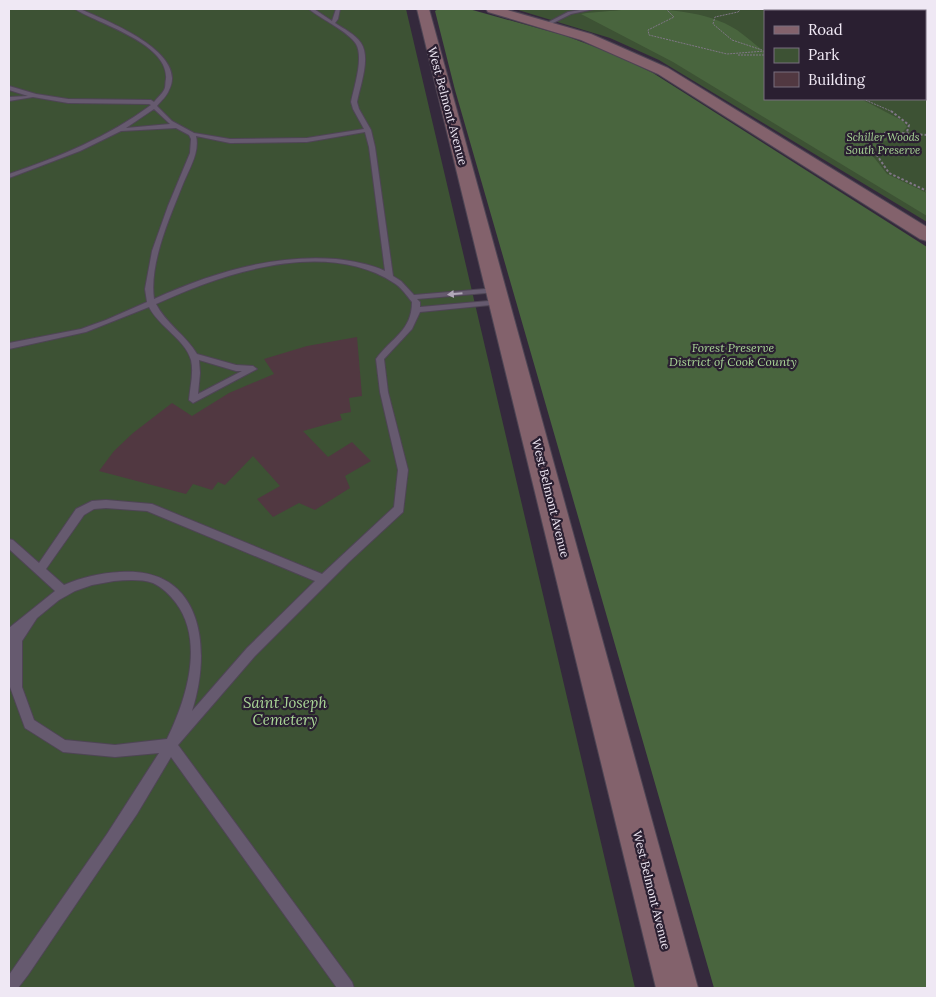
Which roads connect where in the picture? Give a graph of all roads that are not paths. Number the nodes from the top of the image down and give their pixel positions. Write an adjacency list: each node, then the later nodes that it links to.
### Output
1 (76, 9): 12 (lane)
2 (311, 9): 7 (lane)
3 (338, 9): 7 (lane)
4 (423, 9): 20 (main road, West Belmont Avenue)
5 (492, 9): 8 (main road)
6 (592, 9): 8 (lane)
7 (333, 23): 14 (lane)
8 (545, 24): 18 (main road)
9 (9, 88): 10 (lane)
10 (35, 96): 11 (lane); 12 (lane)
11 (9, 99)
12 (154, 104): 13 (lane); 15 (lane)
13 (179, 127): 15 (lane); 16 (lane)
14 (368, 130): 16 (lane); 19 (lane)
15 (116, 131): 17 (lane)
16 (192, 134): 22 (lane)
17 (9, 176)
18 (927, 235)
19 (389, 277): 21 (lane); 22 (lane)
20 (498, 296): 21 (lane, one-way to 21); 23 (lane); 35 (main road, West Belmont Avenue)
21 (413, 297): 23 (lane)
22 (152, 304): 24 (lane); 25 (lane)
23 (417, 310): 28 (lane)
24 (9, 346)
25 (193, 356): 25 (lane)
26 (9, 543): 27 (lane)
27 (39, 571): 28 (lane); 29 (lane)
28 (324, 580): 32 (lane)
29 (63, 592): 30 (lane); 32 (lane)
30 (33, 614): 31 (lane); 32 (lane)
31 (9, 635)
32 (170, 745): 33 (lane); 34 (lane)
33 (9, 988)
34 (346, 988)
35 (677, 988)

